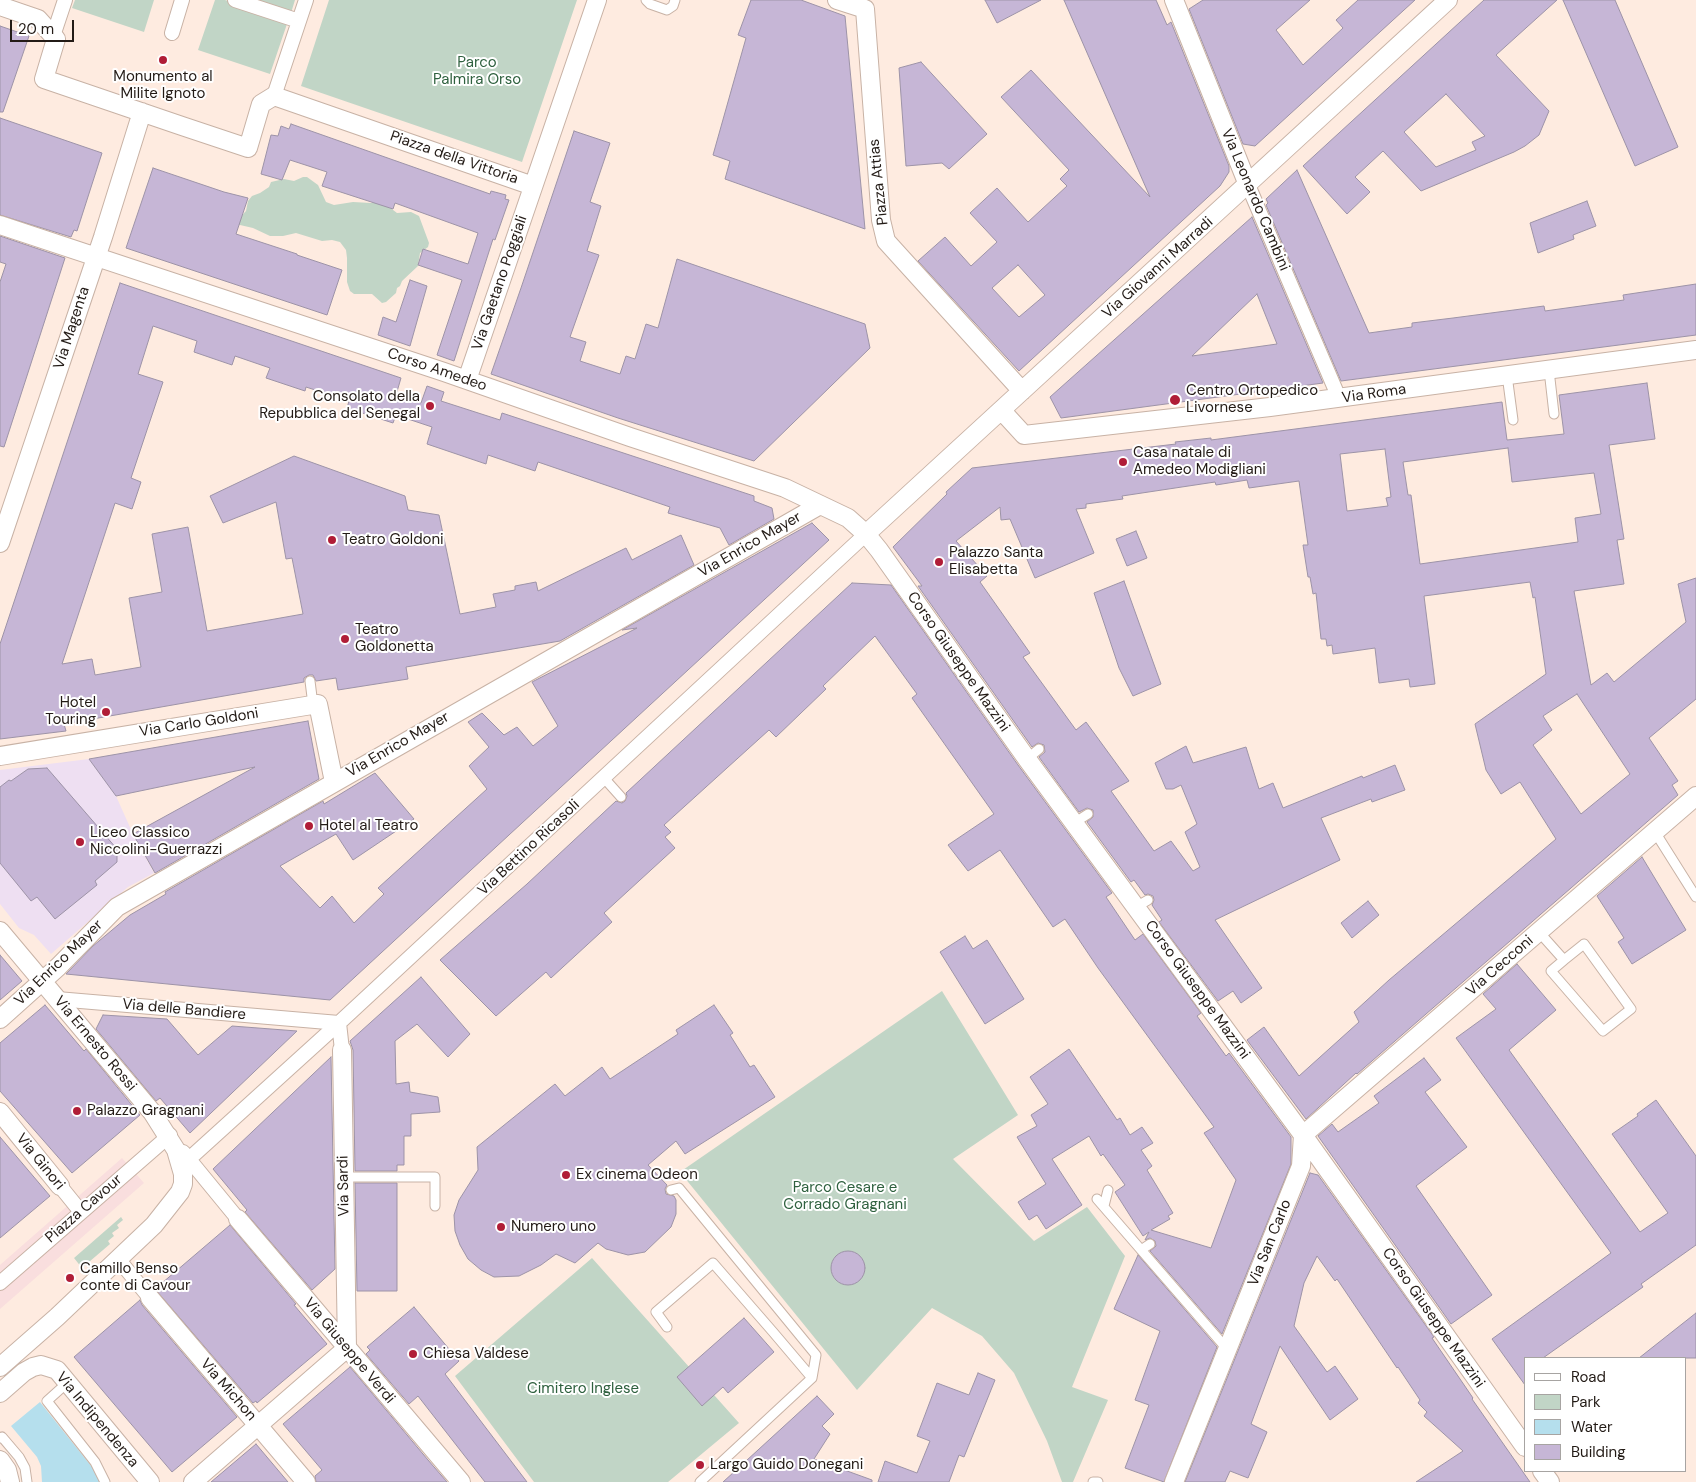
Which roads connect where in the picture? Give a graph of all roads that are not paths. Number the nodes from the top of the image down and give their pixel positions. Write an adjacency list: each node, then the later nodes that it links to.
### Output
1 (65, 0): 14 (street)
2 (182, 0): 13 (street)
3 (235, 0): 12 (street)
4 (306, 0): 12 (street)
5 (597, 0): 18 (street, Piazza della Vittoria)
6 (646, 0): 7 (lane)
7 (675, 0)
8 (837, 0): 25 (street, Piazza Attias)
9 (1174, 0): 17 (street, Via Leonardo Cambini)
10 (1448, 0): 17 (street, Via Giovanni Marradi)
11 (0, 6): 14 (street)
12 (299, 21): 15 (street)
13 (172, 33)
14 (53, 36): 16 (street)
15 (274, 96): 16 (street); 18 (street, Piazza della Vittoria)
16 (142, 112): 20 (street, Via Magenta)
17 (1248, 184): 25 (street, Via Giovanni Marradi); 26 (street, Via Leonardo Cambini)
18 (533, 186): 24 (street, Via Gaetano Poggiali)
19 (0, 225): 20 (street, Corso Amedeo)
20 (96, 258): 24 (street, Corso Amedeo); 32 (street, Via Magenta)
21 (1696, 350): 22 (street, Via Roma)
22 (1550, 370): 23 (street, Via Roma); 28 (lane)
23 (1507, 376): 26 (street, Via Roma); 29 (lane)
24 (466, 380): 30 (street, Corso Amedeo)
25 (1022, 391): 27 (street, Via Giovanni Marradi)
26 (1339, 398): 27 (street, Via Roma)
27 (1002, 411): 31 (street, Via Giovanni Marradi)
28 (1554, 414)
29 (1512, 420)
30 (820, 505): 31 (street, Corso Amedeo); 37 (street, Via Enrico Mayer)
31 (866, 534): 36 (street, Via Bettino Ricasoli); 51 (street, Corso Giuseppe Mazzini)
32 (0, 543)
33 (310, 681): 34 (lane)
34 (313, 705): 35 (street, Via Carlo Goldoni); 37 (street)
35 (0, 756)
36 (604, 778): 39 (lane); 48 (street, Via Bettino Ricasoli)
37 (334, 782): 45 (street, Via Enrico Mayer)
38 (1696, 796): 40 (street, Via Cecconi)
39 (620, 797)
40 (1655, 832): 41 (lane); 43 (street, Via Cecconi)
41 (1696, 897)
42 (0, 931): 45 (street, Via Ernesto Rossi)
43 (1539, 932): 44 (lane); 51 (street, Via Cecconi)
44 (1564, 960): 44 (lane)
45 (42, 981): 46 (street, Via Ernesto Rossi); 47 (street, Via Enrico Mayer)
46 (57, 999): 48 (street, Via delle Bandiere); 52 (street, Via Ernesto Rossi)
47 (0, 1019)
48 (339, 1023): 49 (street, Via Sardi); 53 (street, Via Bettino Ricasoli)
49 (342, 1050): 54 (street, Via Sardi)
50 (0, 1112): 55 (street, Via Ginori)
51 (1304, 1135): 68 (street, Via San Carlo); 75 (street, Corso Giuseppe Mazzini)
52 (169, 1136): 53 (street); 59 (street, Piazza Cavour); 63 (street)
53 (189, 1159): 60 (street)
54 (344, 1177): 58 (lane); 67 (street, Via Sardi)
55 (60, 1186): 59 (street, Via Ginori)
56 (671, 1190): 70 (lane)
57 (1108, 1190): 62 (lane)
58 (435, 1206)
59 (81, 1212): 64 (street, Piazza Cavour)
60 (238, 1219): 67 (street, Via Giuseppe Verdi)
61 (1150, 1244): 62 (lane)
62 (1141, 1250): 68 (lane)
63 (118, 1259): 65 (street); 69 (street)
64 (0, 1283)
65 (150, 1298): 73 (street, Via Michon)
66 (667, 1327): 70 (lane)
67 (347, 1348): 73 (street); 86 (street, Via Giuseppe Verdi)
68 (1227, 1349): 89 (street, Via San Carlo)
69 (6, 1362)
70 (812, 1378): 78 (lane)
71 (67, 1383): 72 (street, Via Indipendenza); 77 (street, Via Indipendenza); 81 (lane)
72 (0, 1393)
73 (259, 1426): 84 (street); 85 (street, Via Michon)
74 (0, 1438): 80 (lane)
75 (1524, 1446)
76 (0, 1460): 79 (street)
77 (133, 1463): 82 (street); 83 (street, Via Indipendenza)
78 (706, 1480)
79 (10, 1482)
80 (27, 1482)
81 (105, 1482)
82 (134, 1482)
83 (150, 1482)
84 (192, 1482)
85 (306, 1482)
86 (461, 1482)
87 (1093, 1482): 88 (lane)
88 (1098, 1482)
89 (1174, 1482)

